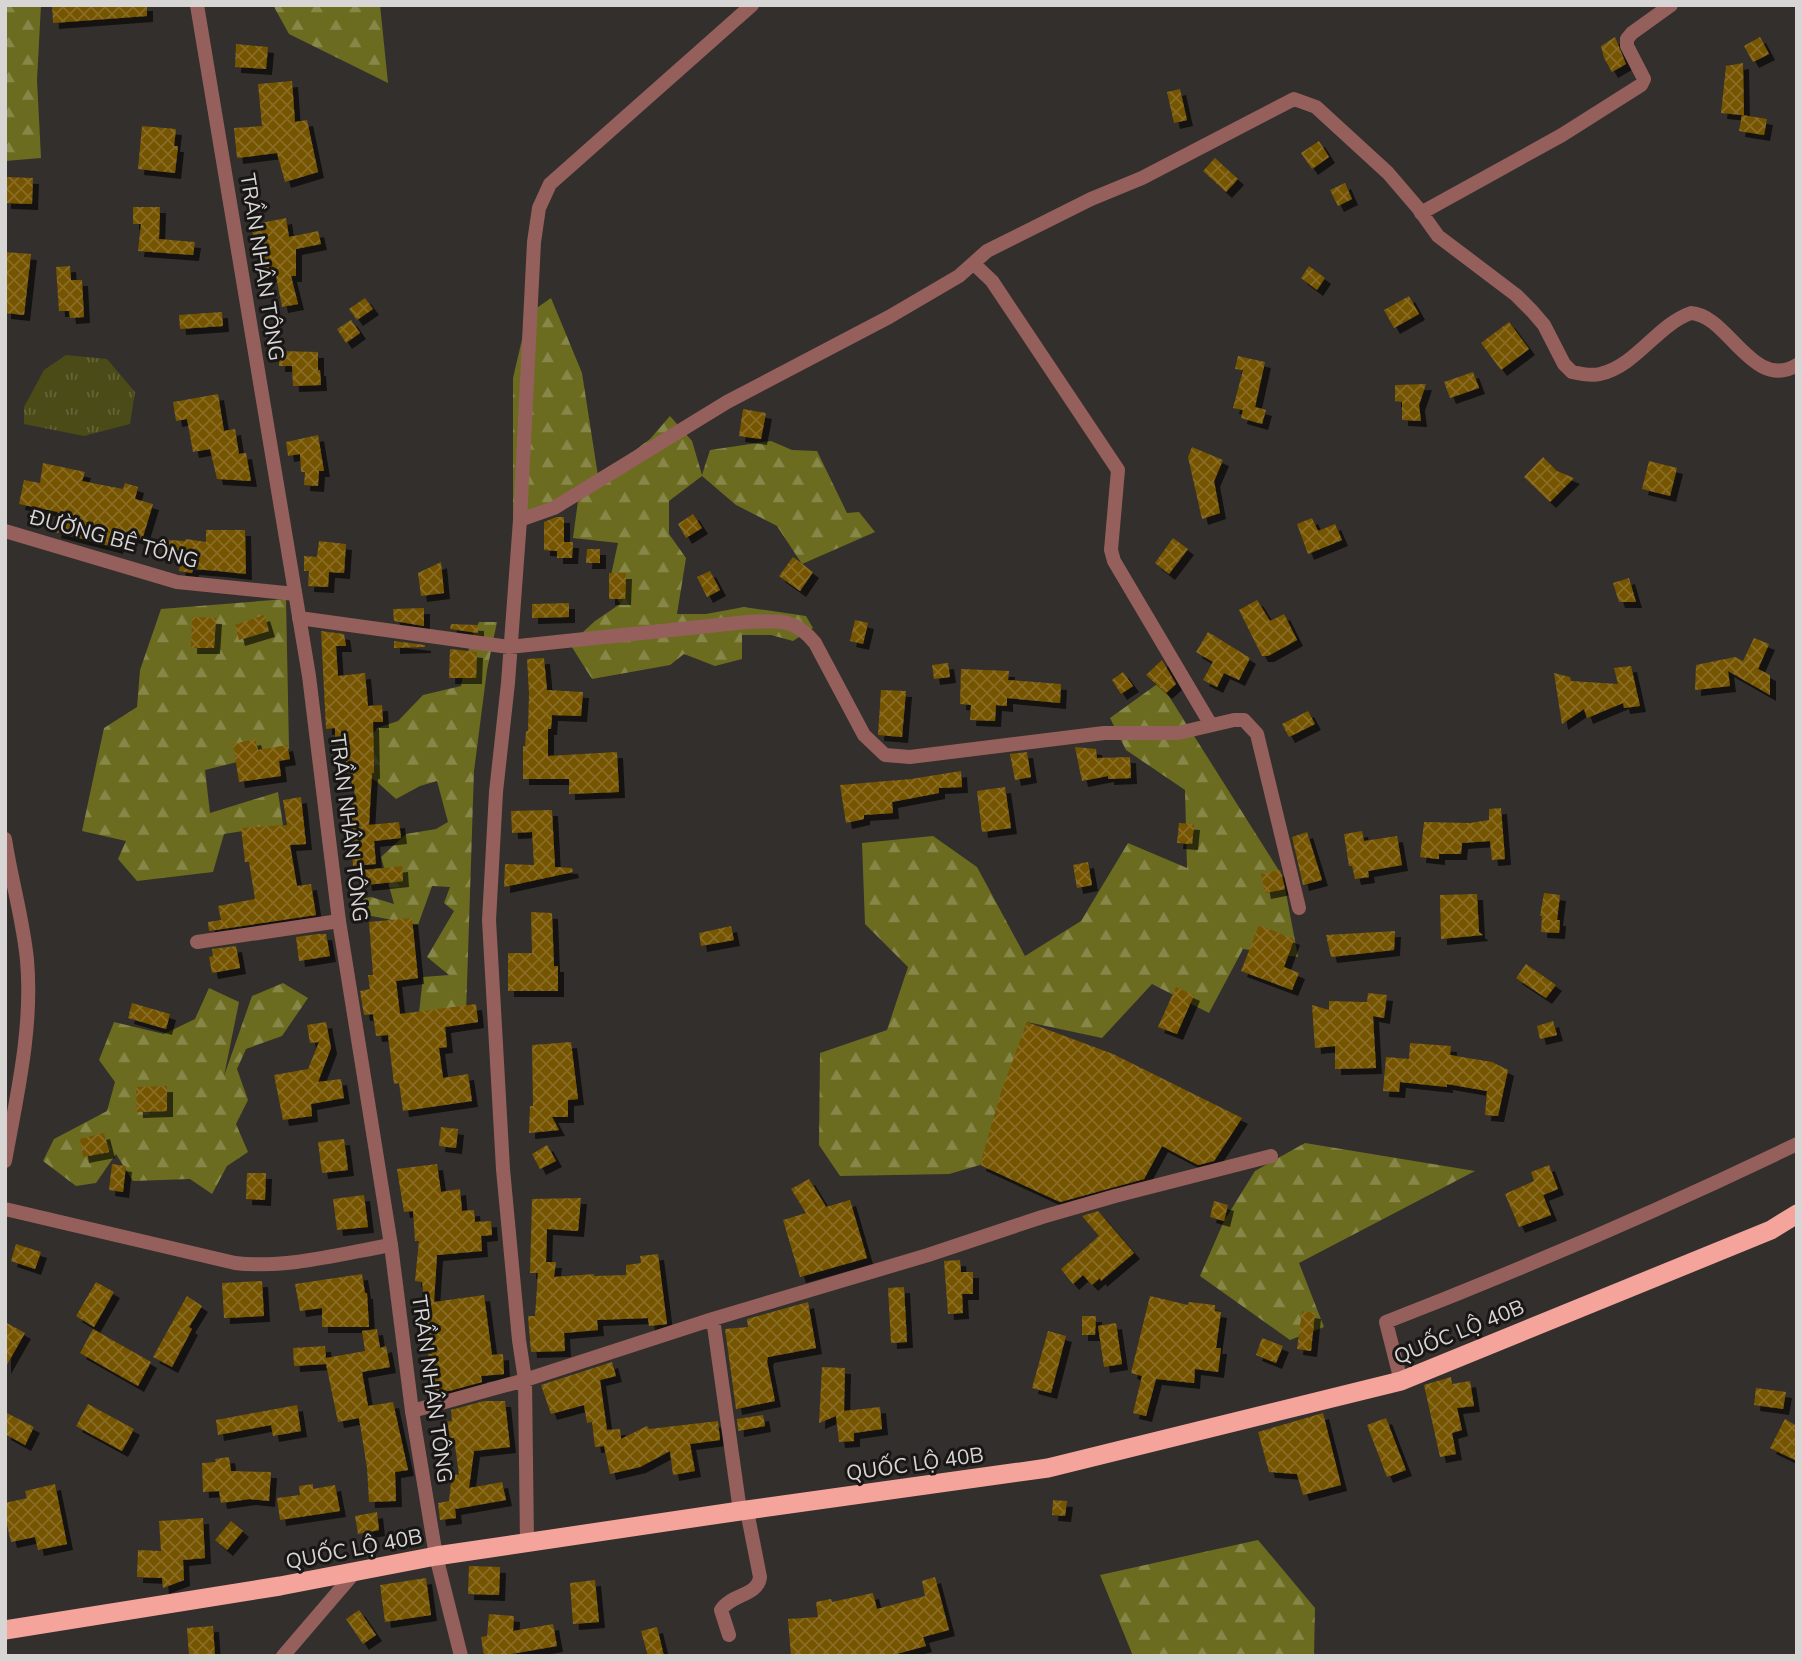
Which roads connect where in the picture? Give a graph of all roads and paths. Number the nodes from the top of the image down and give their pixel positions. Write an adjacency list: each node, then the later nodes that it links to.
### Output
1 (197, 5): 9 (street, TRẦN NHÂN TÔNG)
2 (752, 5): 7 (street)
3 (1671, 5): 4 (street)
4 (1421, 213): 5 (street); 6 (street)
5 (974, 264): 7 (street); 12 (street)
6 (1797, 365)
7 (520, 520): 11 (street)
8 (5, 531): 9 (street, ĐƯỜNG BÊ TÔNG)
9 (295, 594): 10 (street, TRẦN NHÂN TÔNG)
10 (299, 618): 11 (street); 16 (street, TRẦN NHÂN TÔNG)
11 (509, 647): 12 (street); 25 (street)
12 (1211, 725): 14 (street)
13 (5, 839): 15 (street)
14 (1299, 908)
15 (11, 912): 20 (street)
16 (340, 921): 17 (street); 23 (street, TRẦN NHÂN TÔNG)
17 (197, 942)
18 (1797, 1144): 26 (street)
19 (1271, 1156): 24 (street)
20 (5, 1161)
21 (5, 1209): 23 (street)
22 (1797, 1214): 26 (highway, QUỐC LỘ 40B)
23 (391, 1245): 27 (street, TRẦN NHÂN TÔNG)
24 (713, 1318): 25 (street); 28 (street)
25 (525, 1380): 27 (street); 29 (street)
26 (1401, 1381): 28 (highway, QUỐC LỘ 40B)
27 (412, 1411): 30 (street, TRẦN NHÂN TÔNG)
28 (744, 1511): 29 (highway, QUỐC LỘ 40B); 33 (street)
29 (527, 1542): 30 (highway, QUỐC LỘ 40B)
30 (436, 1556): 31 (highway, QUỐC LỘ 40B); 35 (street, TRẦN NHÂN TÔNG)
31 (355, 1572): 32 (highway, QUỐC LỘ 40B); 34 (street)
32 (5, 1630)
33 (729, 1635)
34 (283, 1656)
35 (461, 1656)

